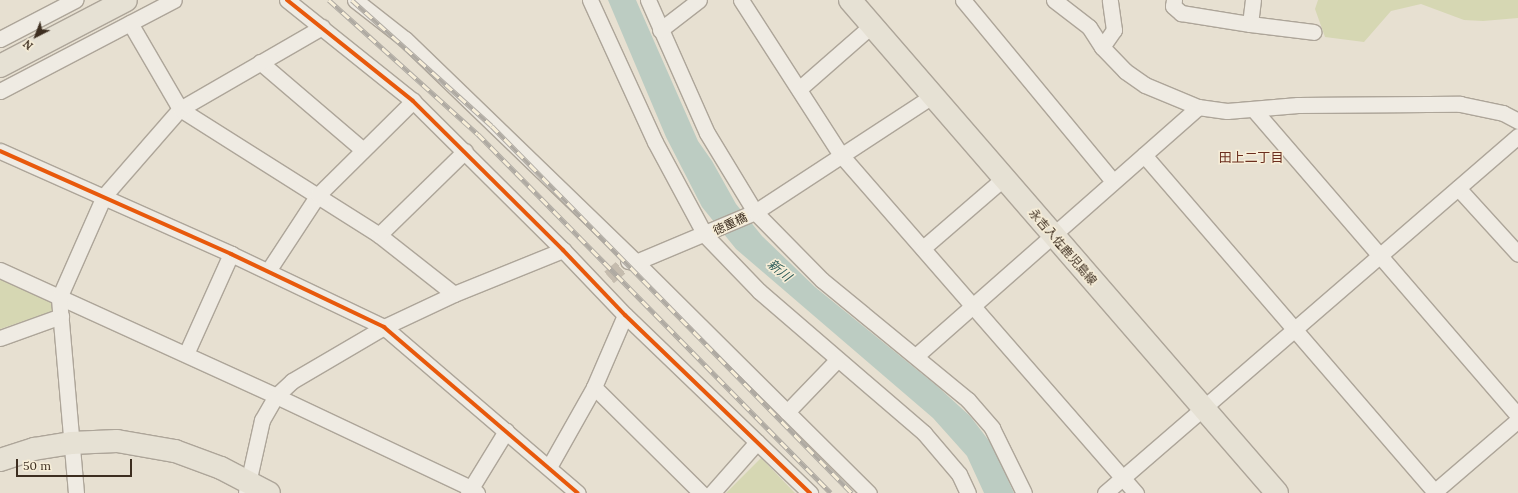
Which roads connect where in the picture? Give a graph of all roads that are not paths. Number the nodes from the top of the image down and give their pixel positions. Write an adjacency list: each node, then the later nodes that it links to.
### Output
1 (76, 0): 22 (street)
2 (126, 0): 25 (main road)
3 (174, 0): 16 (street)
4 (287, 0): 19 (street)
5 (355, 0): 54 (street)
6 (590, 0): 47 (street)
7 (648, 0): 20 (street)
8 (699, 0): 20 (street)
9 (741, 0): 26 (street)
10 (850, 0): 18 (main road, 永吉入佐鹿児島線)
11 (963, 0): 41 (street)
12 (1054, 0): 23 (street)
13 (1110, 0): 23 (street)
14 (1174, 0): 17 (street)
15 (1253, 0): 17 (street)
16 (130, 23): 27 (street); 31 (street)
17 (1250, 24): 21 (street)
18 (872, 25): 26 (street); 28 (main road, 永吉入佐鹿児島線)
19 (322, 27): 24 (street); 29 (street)
20 (660, 30): 45 (street)
21 (1314, 32)
22 (0, 39)
23 (1102, 47): 30 (street)
24 (260, 62): 31 (street); 35 (street)
25 (0, 66)
26 (799, 89): 39 (street)
27 (0, 91)
28 (932, 96): 39 (street, 徳重橋); 40 (main road, 永吉入佐鹿児島線)
29 (413, 101): 35 (street); 37 (street)
30 (1198, 107): 32 (street); 38 (street)
31 (180, 109): 43 (street); 44 (street)
32 (1254, 111): 33 (street); 53 (street)
33 (1518, 121)
34 (1518, 136): 42 (street)
35 (362, 149): 43 (street)
36 (0, 151): 44 (street)
37 (465, 151): 46 (street); 50 (street)
38 (1144, 154): 41 (street); 63 (street)
39 (840, 155): 45 (street, 徳重橋); 49 (street)
40 (1004, 178): 48 (main road, 永吉入佐鹿児島線); 49 (street)
41 (1113, 182): 48 (street)
42 (1458, 188): 52 (street); 53 (street)
43 (318, 195): 46 (street); 56 (street)
44 (104, 196): 51 (street); 58 (street)
45 (755, 212): 47 (street, 徳重橋); 66 (street)
46 (379, 235): 57 (street)
47 (705, 235): 54 (street, 徳重橋); 67 (street)
48 (1053, 235): 59 (street); 70 (main road, 永吉入佐鹿児島線)
49 (923, 248): 59 (street)
50 (563, 250): 57 (street); 60 (street)
51 (231, 254): 56 (street); 65 (street)
52 (1518, 254)
53 (1379, 256): 63 (street); 72 (street)
54 (632, 261): 71 (street)
55 (0, 270): 58 (street)
56 (268, 271): 62 (street)
57 (454, 294): 62 (street)
58 (60, 298): 61 (street); 65 (street)
59 (971, 306): 66 (street); 79 (street)
60 (625, 315): 68 (street); 75 (street)
61 (61, 316): 64 (street); 76 (street)
62 (384, 327): 69 (street); 74 (street)
63 (1294, 330): 70 (street); 94 (street)
64 (0, 338)
65 (186, 354): 69 (street)
66 (917, 355): 90 (street)
67 (837, 360): 71 (street); 89 (street)
68 (594, 387): 78 (street); 85 (street)
69 (276, 396): 80 (street); 81 (street)
70 (1204, 408): 79 (street); 93 (main road, 永吉入佐鹿児島線)
71 (787, 412): 88 (street)
72 (1518, 416)
73 (1518, 420): 94 (street)
74 (506, 431): 78 (street); 81 (street)
75 (757, 442): 86 (street); 87 (street)
76 (71, 443): 77 (main road); 80 (main road); 82 (street)
77 (0, 460)
78 (549, 467): 84 (street)
79 (1122, 478): 91 (street); 92 (street)
80 (247, 487): 83 (main road)
81 (472, 491)
82 (76, 493)
83 (269, 493)
84 (578, 493)
85 (701, 493)
86 (712, 493)
87 (810, 493)
88 (869, 493)
89 (968, 493)
90 (1024, 493)
91 (1105, 493)
92 (1136, 493)
93 (1277, 493)
94 (1434, 493)

